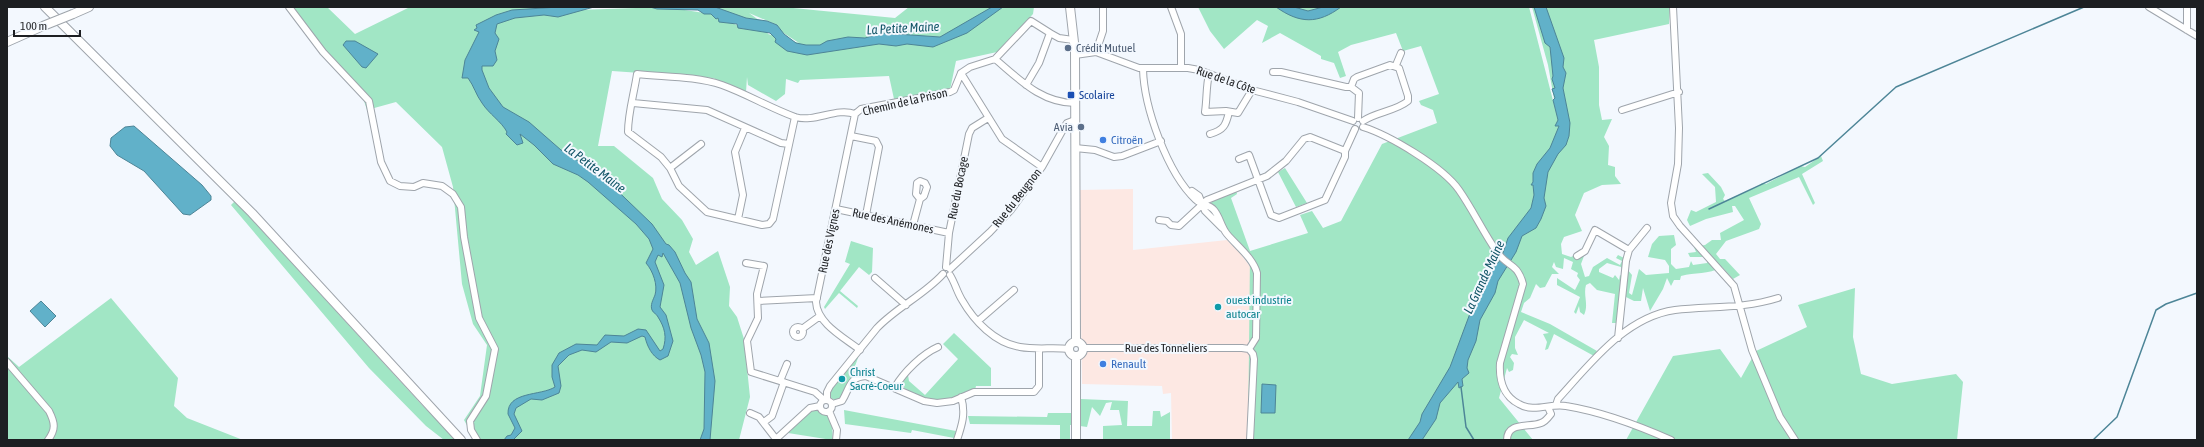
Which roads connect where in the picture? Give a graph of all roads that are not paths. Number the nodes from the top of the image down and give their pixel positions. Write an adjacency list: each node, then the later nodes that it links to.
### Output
1 (45, 7): 94 (main road)
2 (89, 7): 14 (main road, bridge)
3 (289, 7): 95 (street)
4 (1070, 7): 13 (main road)
5 (1103, 7): 15 (street)
6 (1171, 7): 21 (street)
7 (1673, 7): 28 (street)
8 (2149, 7): 10 (street)
9 (2187, 7): 10 (street)
10 (2187, 30): 12 (street)
11 (1050, 33): 13 (street); 18 (street); 25 (street)
12 (2197, 36)
13 (1074, 40): 17 (main road)
14 (7, 42)
15 (1096, 52): 17 (street, Rue de la Côte); 20 (street, Rue de la Côte)
16 (1401, 53): 19 (street)
17 (1075, 55): 30 (main road)
18 (995, 59): 23 (street); 25 (street)
19 (1396, 65): 26 (street); 37 (street)
20 (1143, 68): 21 (street, Rue de la Côte); 41 (street)
21 (1181, 68): 24 (street, Rue de la Côte)
22 (1272, 72): 26 (street)
23 (961, 73): 33 (street, Chemin de la Prison); 35 (street)
24 (1209, 74): 27 (street, Rue de la Côte); 32 (street)
25 (1026, 85): 30 (street)
26 (1351, 87): 37 (street)
27 (1252, 90): 32 (street); 37 (street, Rue de la Côte)
28 (1679, 92): 31 (street); 69 (street)
29 (633, 103): 34 (street, Chemin de la Prison); 38 (street); 48 (street)
30 (1075, 103): 36 (main road)
31 (1622, 110)
32 (1229, 112): 39 (street)
33 (855, 114): 34 (street, Chemin de la Prison); 40 (street, Rue des Vignes)
34 (795, 117): 43 (street)
35 (988, 118): 47 (street); 58 (street, Rue du Bocage)
36 (1075, 120): 44 (main road); 47 (street, Rue du Beugnon)
37 (1359, 122): 45 (street); 89 (street, Rue de la Côte)
38 (745, 128): 43 (street); 54 (street)
39 (1210, 134)
40 (851, 136): 52 (street, Rue des Vignes); 53 (street)
41 (1161, 141): 44 (street); 51 (street)
42 (701, 144): 48 (street)
43 (789, 144): 54 (street)
44 (1075, 148): 74 (main road)
45 (1345, 151): 49 (street); 49 (street)
46 (1240, 159): 49 (street)
47 (1042, 167): 62 (street, Rue du Beugnon)
48 (670, 168): 54 (street)
49 (1258, 180): 51 (street)
50 (920, 199): 56 (street)
51 (1203, 205): 55 (street); 78 (street)
52 (836, 209): 53 (street, Rue des Anémones); 65 (street, Rue des Vignes)
53 (866, 215): 56 (street, Rue des Anémones)
54 (738, 219)
55 (1159, 220)
56 (913, 225): 58 (street, Rue des Anémones)
57 (1647, 228): 59 (street)
58 (949, 233): 62 (street, Rue du Bocage)
59 (1629, 250): 60 (street); 73 (street)
60 (1576, 256)
61 (746, 263): 67 (street)
62 (947, 271): 68 (street, Rue du Beugnon); 71 (street)
63 (875, 278): 68 (street)
64 (1014, 290): 71 (street)
65 (817, 298): 67 (street); 70 (street, Rue des Vignes)
66 (1778, 298): 69 (street)
67 (758, 301): 84 (street)
68 (906, 305): 79 (street, Rue du Beugnon)
69 (1740, 307): 73 (street); 103 (street)
70 (820, 316): 72 (street); 79 (street)
71 (978, 321): 80 (street)
72 (802, 329)
73 (1618, 338): 88 (street)
74 (1076, 342): 76 (main road); 77 (main road)
75 (938, 347): 85 (street)
76 (1083, 348): 78 (street, Rue des Tonneliers); 81 (main road)
77 (1069, 349): 80 (street); 81 (main road)
78 (1249, 349): 100 (street)
79 (860, 350): 87 (street, Rue du Beugnon)
80 (1039, 350): 86 (street)
81 (1076, 356): 99 (main road)
82 (7, 362): 93 (street)
83 (787, 364): 84 (street)
84 (782, 382): 87 (street); 92 (street)
85 (895, 387): 86 (street); 87 (street)
86 (961, 397): 98 (street)
87 (826, 402): 90 (street, Rue du Beugnon); 90 (street); 96 (street)
88 (1556, 405): 89 (street); 102 (street)
89 (1548, 407): 101 (street)
90 (829, 411): 97 (street)
91 (750, 413): 92 (street)
92 (764, 422): 96 (street)
93 (48, 440)
94 (461, 440)
95 (477, 440)
96 (776, 440)
97 (836, 440)
98 (958, 440)
99 (1076, 440)
100 (1250, 440)
101 (1507, 440)
102 (1671, 440)
103 (1795, 440)

